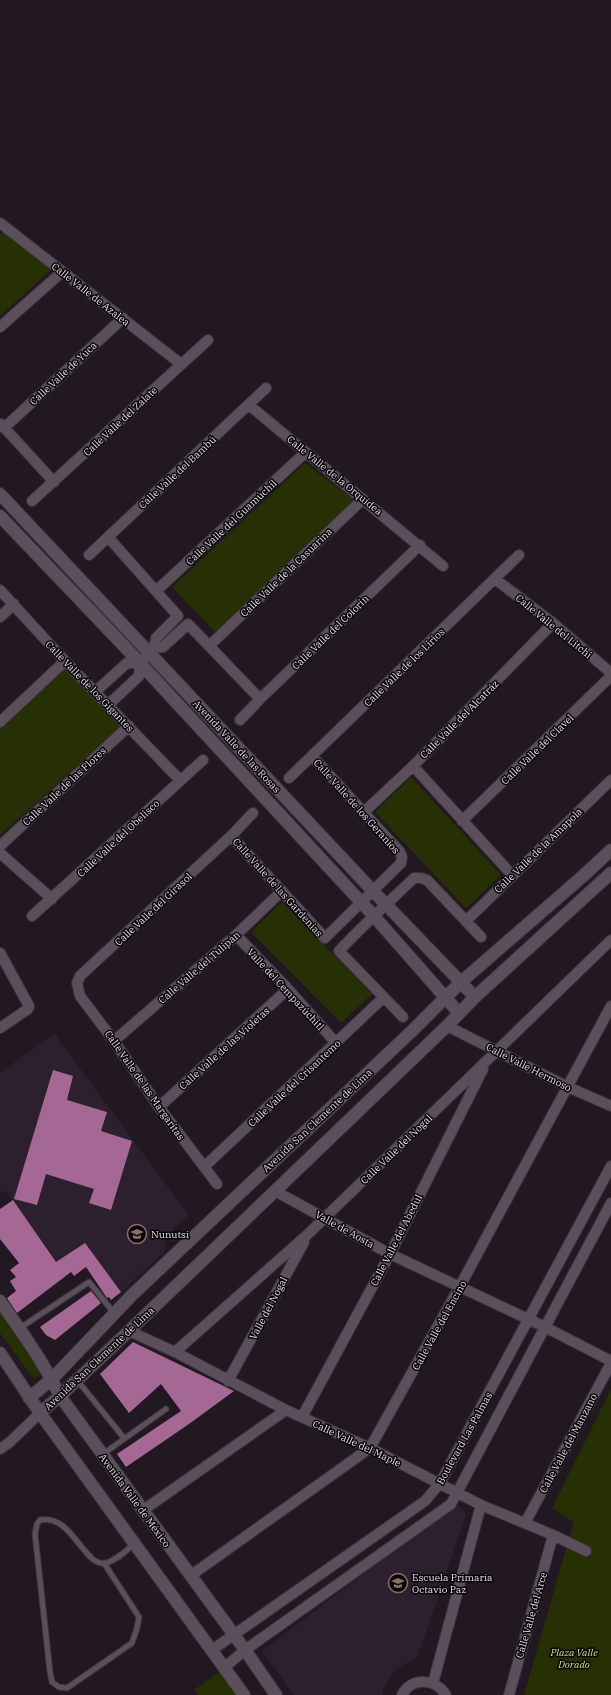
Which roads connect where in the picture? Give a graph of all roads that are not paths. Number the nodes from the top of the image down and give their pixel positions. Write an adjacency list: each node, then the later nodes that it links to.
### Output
1 (1, 226): 2 (street, Calle Valle de Azalea)
2 (62, 272): 3 (street, Calle Valle de Azalea); 4 (street)
3 (122, 318): 6 (street, Calle Valle de Azalea); 9 (street, Calle Valle de Yuca)
4 (0, 327)
5 (208, 340): 6 (street, Calle Valle del Zalate)
6 (181, 364): 11 (street, Calle Valle del Zalate)
7 (266, 388): 8 (street, Calle Valle del Bambú)
8 (249, 405): 10 (street, Calle Valle de la Orquídea); 16 (street, Calle Valle del Bambú)
9 (2, 426): 11 (street)
10 (306, 452): 13 (street, Calle Valle de la Orquídea); 23 (street, Calle Valle del Guamúchil)
11 (54, 482): 14 (street, Calle Valle del Zalate)
12 (0, 494): 28 (street, Avenida Valle de las Rosas)
13 (363, 499): 17 (street, Calle Valle de la Orquídea); 27 (street, Calle Valle de la Casuarina)
14 (32, 501)
15 (0, 516): 30 (street, Avenida Valle de las Rosas)
16 (108, 537): 18 (street, Calle Valle del Bambú); 23 (street)
17 (420, 545): 20 (street, Calle Valle de la Orquídea); 34 (street, Calle Valle del Colorín)
18 (88, 555)
19 (519, 555): 21 (street, Calle Valle de los Lirios)
20 (443, 566)
21 (495, 579): 26 (street, Calle Valle del Litchi); 39 (street, Calle Valle de los Lirios)
22 (0, 590): 24 (street, Calle Valle de los Gigantes)
23 (156, 591): 28 (street)
24 (14, 604): 25 (street); 29 (street, Calle Valle de los Gigantes)
25 (0, 617)
26 (553, 623): 31 (street, Calle Valle del Litchi); 41 (street, Calle Valle del Alcatráz)
27 (210, 645): 28 (street); 34 (street)
28 (152, 650): 30 (street); 55 (street, Avenida Valle de las Rosas)
29 (65, 661): 33 (street, Calle Valle de los Gigantes); 37 (street)
30 (140, 663): 33 (street); 35 (street); 57 (street, Avenida Valle de las Rosas)
31 (611, 673)
32 (611, 676): 47 (street, Calle Valle del Clavel)
33 (96, 691): 35 (street, Calle Valle de los Gigantes)
34 (260, 699): 36 (street, Calle Valle del Colorín)
35 (108, 705): 38 (street, Calle Valle de los Gigantes)
36 (240, 720)
37 (0, 722)
38 (128, 726): 43 (street, Calle Valle de los Gigantes); 49 (street, Calle Valle de las Flores)
39 (312, 756): 42 (street, Calle Valle de los Lirios); 45 (street, Calle Valle de los Geranios)
40 (203, 760): 43 (street, Calle Valle del Obelisco)
41 (413, 766): 45 (street, Calle Valle del Alcatráz); 47 (street)
42 (289, 778)
43 (180, 780): 56 (street, Calle Valle del Obelisco)
44 (611, 780): 53 (street, Calle Valle de la Amapola)
45 (364, 812): 55 (street, Calle Valle de los Geranios)
46 (253, 813): 48 (street, Calle Valle del Girasol)
47 (462, 821): 53 (street)
48 (232, 836): 54 (street, Calle Valle de las Gardenias); 67 (street, Calle Valle del Girasol)
49 (0, 846)
50 (611, 850): 66 (street, Avenida San Clemente de Lima)
51 (0, 853): 56 (street)
52 (611, 873): 70 (street, Avenida San Clemente de Lima)
53 (512, 875): 61 (street, Calle Valle de la Amapola)
54 (282, 891): 57 (street, Calle Valle de las Gardenias); 62 (street, Calle Valle del Tulipán)
55 (373, 891): 57 (street); 58 (street, Avenida Valle de las Rosas)
56 (52, 899): 60 (street, Calle Valle del Obelisco)
57 (361, 902): 59 (street, Avenida Valle de las Rosas)
58 (386, 905): 59 (street); 61 (street); 66 (street, Avenida Valle de las Rosas)
59 (373, 915): 69 (street, Avenida Valle de las Rosas); 71 (street)
60 (32, 916)
61 (466, 921): 63 (street)
62 (236, 935): 68 (street, Valle del Cempazúchitl); 77 (street, Calle Valle del Tulipán)
63 (481, 937)
64 (611, 940): 79 (street, Calle Valle del Nogal)
65 (0, 953): 76 (street)
66 (461, 982): 69 (street, Avenida San Clemente de Lima); 70 (street, Avenida Valle de las Rosas)
67 (77, 983): 77 (street, Calle Valle de las Margaritas)
68 (288, 989): 78 (street, Valle del Cempazúchitl); 83 (street, Calle Valle de las Violetas)
69 (446, 997): 73 (street, Avenida Valle de las Rosas); 94 (street, Avenida San Clemente de Lima)
70 (475, 997): 73 (street, Avenida San Clemente de Lima)
71 (383, 998): 74 (street); 78 (street, Calle Valle del Crisantemo)
72 (611, 1006): 81 (street, Calle Valle del Encino)
73 (459, 1013): 75 (street, Avenida San Clemente de Lima)
74 (403, 1017)
75 (447, 1026): 79 (street, Calle Valle Hermoso); 87 (street, Avenida San Clemente de Lima)
76 (0, 1028)
77 (114, 1041): 83 (street, Calle Valle de las Margaritas)
78 (336, 1043): 85 (street, Calle Valle del Crisantemo)
79 (497, 1051): 80 (street, Calle Valle del Nogal); 81 (street, Calle Valle Hermoso)
80 (487, 1062): 89 (street, Calle Valle del Nogal); 91 (street, Calle Valle del Abedul)
81 (568, 1087): 82 (street, Calle Valle Hermoso); 92 (street, Calle Valle del Encino)
82 (611, 1106)
83 (159, 1107): 85 (street, Calle Valle de las Margaritas)
84 (611, 1166): 95 (street, Boulevard Las Palmas)
85 (204, 1167): 86 (street, Calle Valle de las Margaritas)
86 (217, 1184)
87 (275, 1191): 89 (street, Valle de Aosta); 98 (street, Avenida San Clemente de Lima)
88 (611, 1203): 96 (street, Boulevard Las Palmas)
89 (324, 1218): 90 (street, Calle Valle del Nogal); 91 (street, Valle de Aosta)
90 (307, 1235): 99 (street, Calle Valle del Nogal); 104 (street, Valle del Nogal)
91 (390, 1254): 92 (street, Valle de Aosta); 110 (street, Calle Valle del Abedul)
92 (460, 1286): 95 (street, Valle de Aosta); 112 (street, Calle Valle del Encino)
93 (0, 1301): 97 (street, Avenida Valle de México)
94 (114, 1313): 97 (lane); 102 (street, Avenida San Clemente de Lima)
95 (528, 1319): 96 (street, Valle de Aosta); 115 (street, Boulevard Las Palmas)
96 (545, 1326): 101 (street, Valle de Aosta); 116 (street, Boulevard Las Palmas)
97 (20, 1329): 102 (street, Avenida Valle de México)
98 (129, 1331): 99 (street, Calle Valle del Maple); 103 (street, Avenida San Clemente de Lima)
99 (175, 1352): 104 (street, Calle Valle del Maple)
100 (0, 1353): 106 (street)
101 (611, 1362): 119 (street, Calle Valle del Manzano)
102 (52, 1379): 105 (street, Avenida Valle de México); 106 (street, Avenida San Clemente de Lima)
103 (77, 1380): 105 (street, Avenida San Clemente de Lima); 111 (lane)
104 (228, 1381): 108 (street, Calle Valle del Maple)
105 (60, 1396): 109 (street, Avenida San Clemente de Lima); 114 (street, Avenida Valle de México)
106 (29, 1398): 109 (street)
107 (166, 1409): 111 (lane)
108 (286, 1410): 110 (street, Calle Valle del Maple); 118 (street)
109 (40, 1413): 113 (street); 121 (street)
110 (302, 1417): 112 (street, Calle Valle del Maple)
111 (124, 1438): 114 (lane)
112 (370, 1448): 115 (street, Calle Valle del Maple); 124 (street, Calle Valle del Encino)
113 (0, 1449)
114 (102, 1454): 118 (street, Avenida Valle de México)
115 (440, 1483): 116 (street, Calle Valle del Maple); 125 (street, Boulevard Las Palmas)
116 (458, 1492): 117 (street, Calle Valle del Maple); 127 (street, Boulevard Las Palmas)
117 (481, 1506): 119 (street, Calle Valle del Maple); 129 (street)
118 (142, 1511): 124 (street, Avenida Valle de México)
119 (525, 1524): 120 (street, Calle Valle del Maple)
120 (553, 1535): 122 (street, Calle Valle del Maple); 134 (street, Calle Valle del Arce)
121 (135, 1544): 123 (lane); 126 (street)
122 (586, 1550)
123 (104, 1563): 123 (lane)
124 (190, 1576): 125 (street, Avenida Valle de México)
125 (233, 1635): 126 (street, Boulevard Las Palmas); 127 (street, Avenida Valle de México)
126 (212, 1650): 128 (street)
127 (245, 1650): 128 (street, Boulevard Las Palmas); 131 (street, Avenida Valle de México)
128 (225, 1667): 130 (street)
129 (433, 1683): 132 (street); 133 (street)
130 (244, 1695)
131 (276, 1695)
132 (402, 1695)
133 (446, 1695)
134 (509, 1695)

